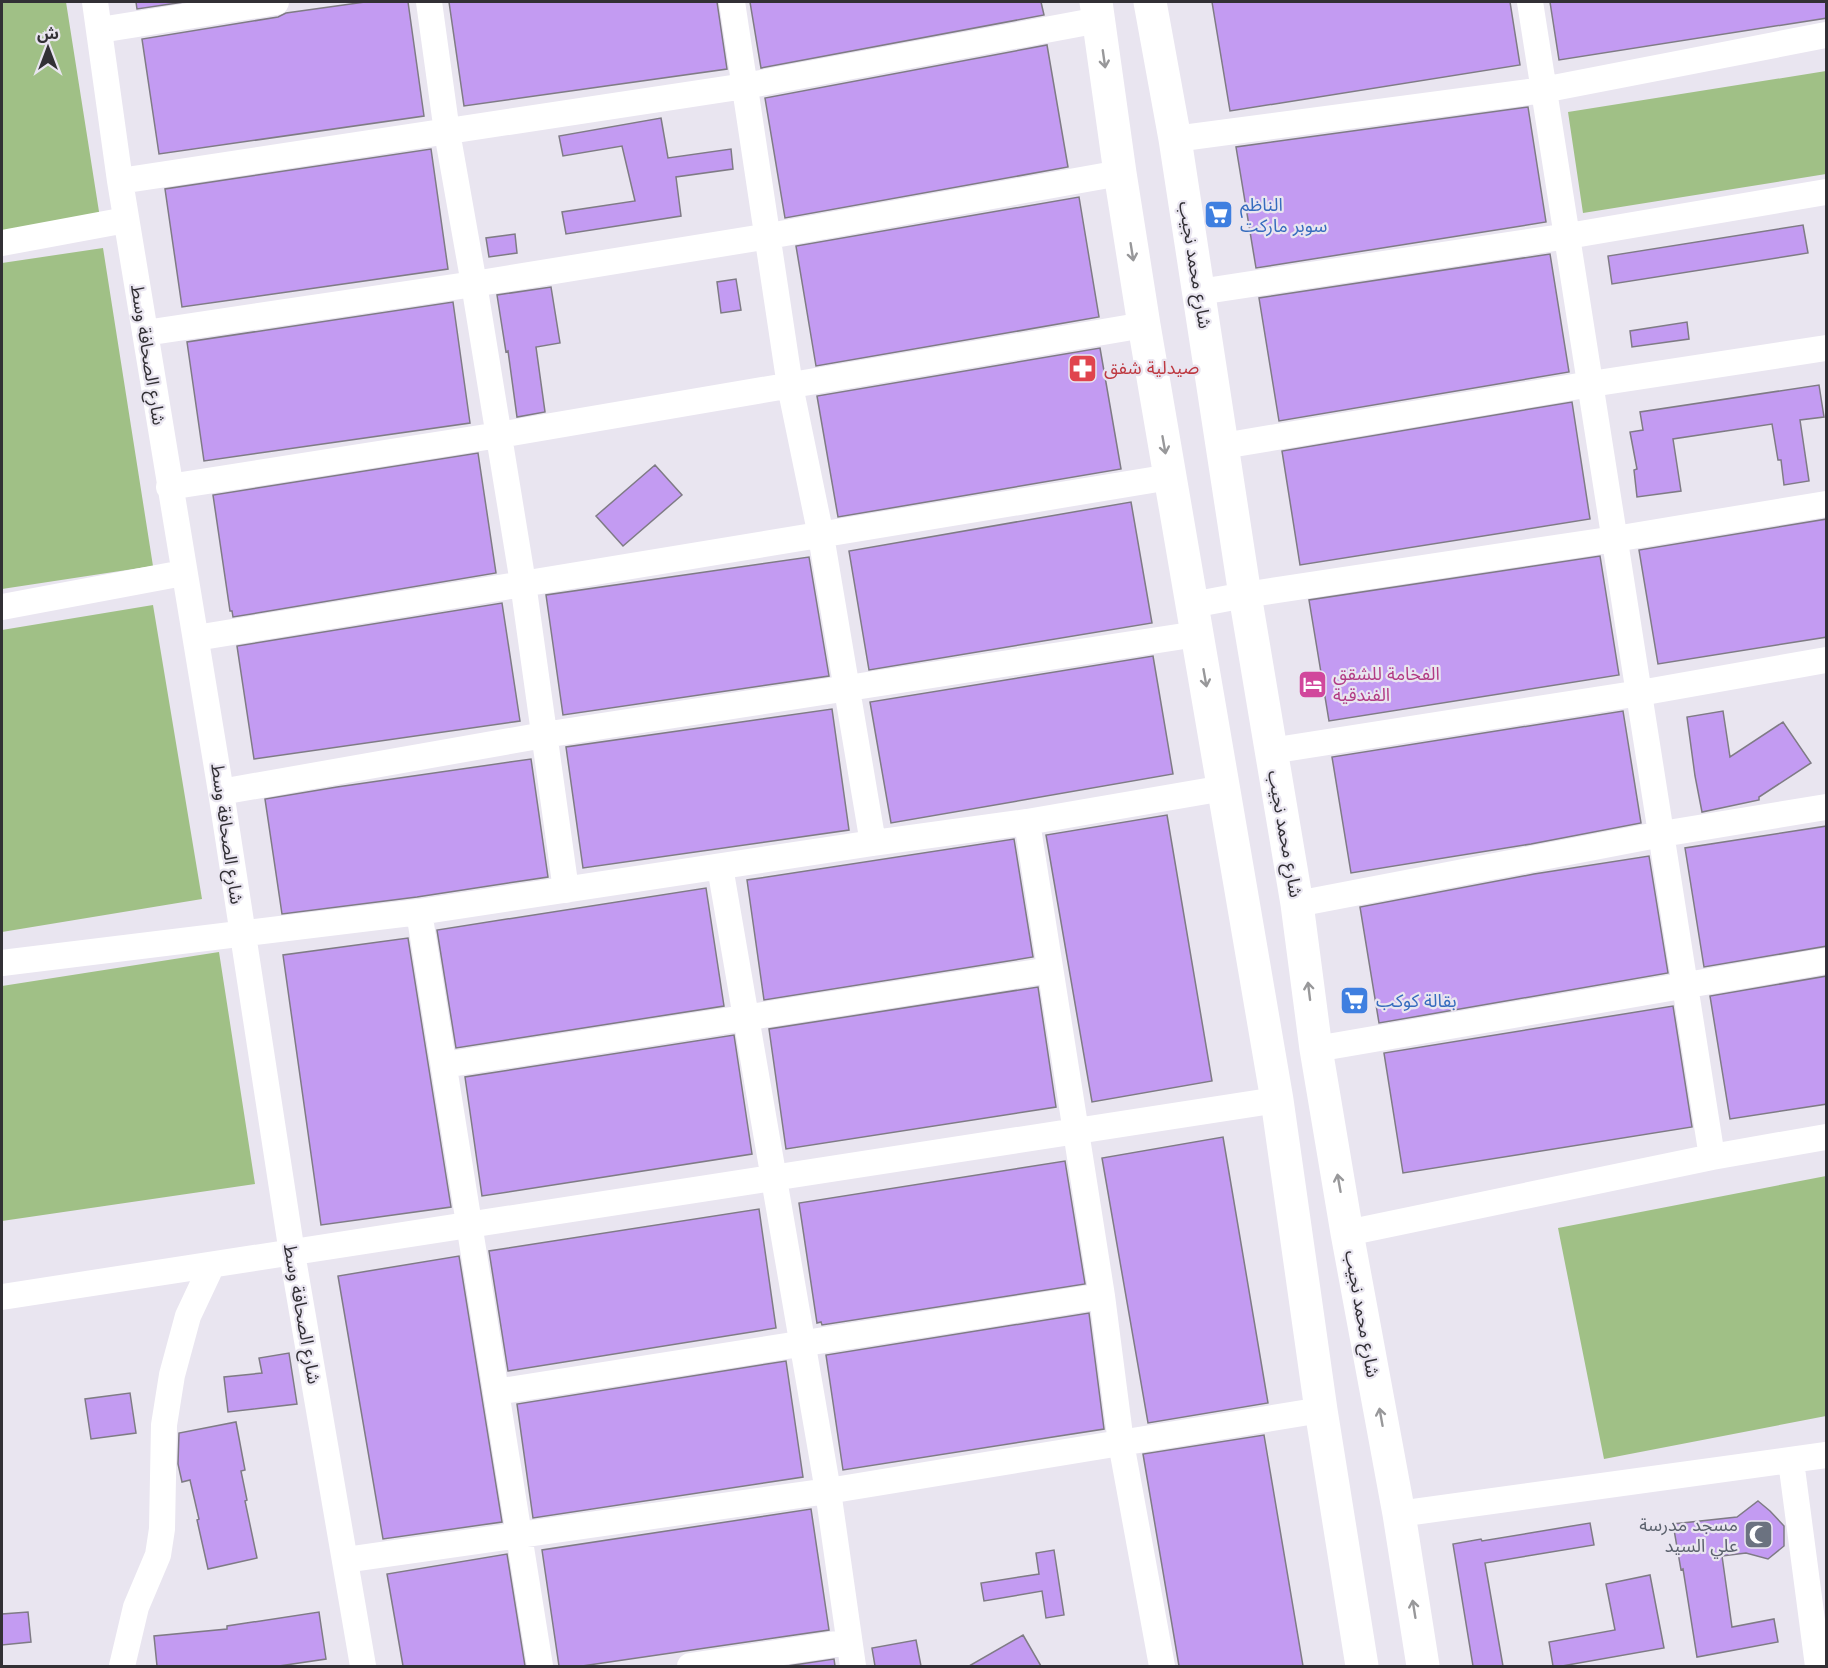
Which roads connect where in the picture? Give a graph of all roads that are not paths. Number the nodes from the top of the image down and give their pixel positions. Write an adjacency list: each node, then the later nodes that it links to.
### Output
1 (95, 2): 8 (street, شارع الصحافة وسط)
2 (276, 2): 8 (street)
3 (429, 2): 12 (street)
4 (732, 2): 10 (street)
5 (1150, 2): 13 (main road, شارع محمد نجيب)
6 (1530, 2): 11 (street)
7 (1097, 11): 10 (street); 14 (main road, one-way to 14)
8 (100, 30): 15 (street, شارع الصحافة وسط)
9 (1827, 35): 11 (street)
10 (745, 86): 12 (street); 18 (street)
11 (1543, 90): 13 (street); 19 (street)
12 (447, 132): 15 (street); 21 (street)
13 (1175, 139): 22 (main road, شارع محمد نجيب)
14 (1120, 173): 18 (street); 23 (main road, one-way to 23)
15 (120, 181): 17 (street, شارع الصحافة وسط)
16 (1827, 192): 19 (street)
17 (126, 220): 20 (street); 24 (street, شارع الصحافة وسط)
18 (769, 236): 21 (street); 27 (street)
19 (1568, 236): 22 (street); 26 (street)
20 (2, 243)
21 (474, 284): 24 (street); 28 (street)
22 (1199, 292): 29 (main road, شارع محمد نجيب)
23 (1144, 325): 27 (street); 30 (main road, one-way to 30)
24 (145, 333): 31 (street, شارع الصحافة وسط)
25 (1827, 348): 26 (street)
26 (1591, 384): 29 (street); 34 (street)
27 (790, 386): 28 (street); 33 (street)
28 (499, 435): 31 (street); 36 (street)
29 (1222, 446): 37 (main road, شارع محمد نجيب)
30 (1170, 477): 33 (street); 39 (main road)
31 (169, 487): 35 (street, شارع الصحافة وسط)
32 (1827, 504): 34 (street)
33 (821, 536): 36 (street); 42 (street)
34 (1616, 539): 37 (street); 43 (street)
35 (183, 573): 38 (street); 40 (street, شارع الصحافة وسط)
36 (523, 583): 40 (street); 44 (street)
37 (1245, 595): 39 (street); 45 (main road, شارع محمد نجيب)
38 (2, 608)
39 (1195, 619): 42 (street); 46 (main road, one-way to 46)
40 (196, 638): 47 (street, شارع الصحافة وسط)
41 (1827, 660): 43 (street)
42 (847, 689): 44 (street); 51 (street)
43 (1640, 693): 45 (street); 50 (street)
44 (544, 735): 47 (street); 53 (street)
45 (1271, 751): 54 (main road, شارع محمد نجيب)
46 (1224, 788): 49 (street); 64 (main road)
47 (221, 792): 56 (street, شارع الصحافة وسط)
48 (1827, 807): 50 (street)
49 (1027, 822): 51 (street); 59 (street)
50 (1662, 834): 54 (street); 60 (street)
51 (873, 843): 52 (street)
52 (720, 867): 53 (street); 61 (street)
53 (566, 890): 55 (street)
54 (1297, 904): 62 (main road, شارع محمد نجيب, one-way to 54)
55 (419, 912): 56 (street); 63 (street)
56 (242, 934): 58 (street); 71 (street, شارع الصحافة وسط)
57 (1827, 961): 60 (street)
58 (2, 963)
59 (1050, 970): 61 (street); 65 (street)
60 (1686, 985): 62 (street); 67 (street)
61 (746, 1018): 63 (street); 68 (street)
62 (1316, 1049): 70 (main road, شارع محمد نجيب, one-way to 62)
63 (444, 1065): 69 (street)
64 (1277, 1100): 65 (street); 77 (main road)
65 (1076, 1130): 68 (street); 73 (street)
66 (1827, 1137): 67 (street)
67 (1712, 1157): 70 (street)
68 (773, 1176): 69 (street); 75 (street)
69 (469, 1225): 71 (street); 76 (street)
70 (1347, 1233): 82 (main road, شارع محمد نجيب, one-way to 70)
71 (292, 1253): 72 (street); 84 (street, شارع الصحافة وسط)
72 (212, 1265): 74 (street); 87 (street)
73 (1102, 1296): 75 (street); 78 (street)
74 (2, 1297)
75 (802, 1343): 76 (street); 81 (street)
76 (496, 1392): 83 (street)
77 (1321, 1410): 78 (street); 92 (main road)
78 (1122, 1443): 81 (street); 91 (street)
79 (1827, 1455): 80 (street)
80 (1791, 1461): 82 (street); 85 (street)
81 (828, 1491): 83 (street); 86 (street)
82 (1399, 1514): 93 (main road, شارع محمد نجيب, one-way to 82)
83 (519, 1534): 84 (street); 89 (street)
84 (345, 1560): 88 (street, شارع الصحافة وسط)
85 (1818, 1612): 94 (street)
86 (851, 1654): 90 (street)
87 (122, 1666)
88 (363, 1666)
89 (540, 1666)
90 (690, 1666)
91 (1162, 1666)
92 (1362, 1666)
93 (1423, 1666)
94 (1818, 1666)

